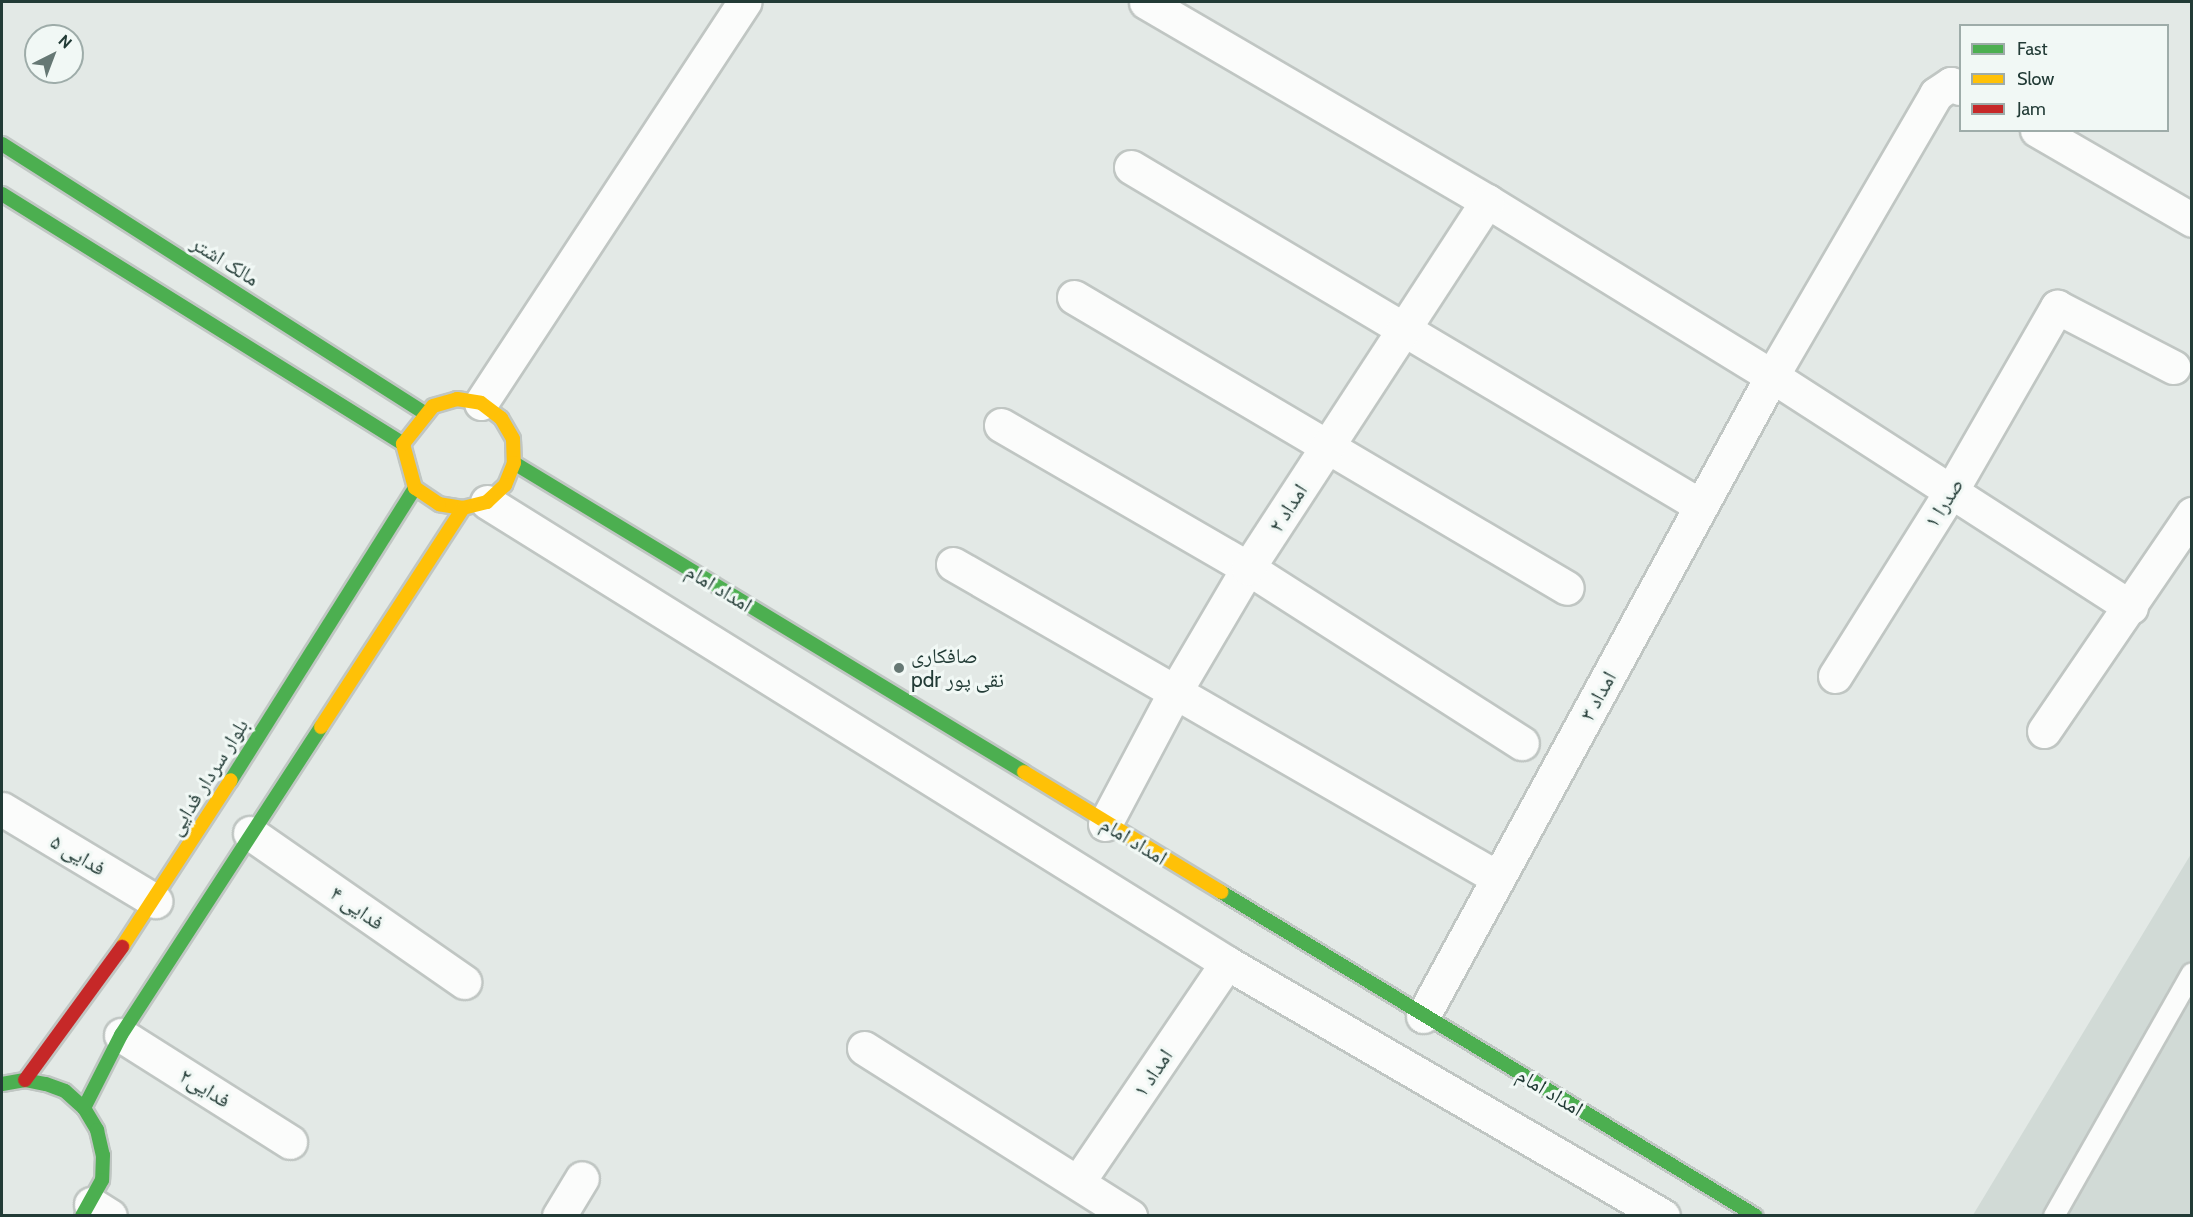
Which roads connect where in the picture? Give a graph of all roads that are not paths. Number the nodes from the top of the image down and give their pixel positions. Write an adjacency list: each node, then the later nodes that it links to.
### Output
1 (744, 2): 14 (street)
2 (1146, 2): 8 (street)
3 (1959, 88): 13 (street, امداد ۳)
4 (2040, 132): 9 (street)
5 (2, 144): 15 (main road, مالک اشتر)
6 (1131, 168): 11 (street)
7 (2, 195): 17 (main road)
8 (1487, 201): 11 (street, امداد ۲); 13 (street)
9 (2192, 220)
10 (1074, 297): 18 (street)
11 (1403, 332): 18 (street, امداد ۲); 23 (street)
12 (2173, 367): 21 (street, صدرا ۱)
13 (1772, 376): 21 (street); 23 (street, امداد ۳)
14 (481, 403): 15 (main road); 19 (main road)
15 (426, 414): 17 (main road)
16 (1001, 425): 26 (street)
17 (402, 444): 20 (main road)
18 (1329, 446): 26 (street, امداد ۲); 27 (street)
19 (514, 463): 22 (main road); 34 (main road, امداد امام)
20 (415, 488): 22 (main road); 37 (main road, بلوار سردار فدایی)
21 (1950, 493): 28 (street); 29 (street, صدرا ۱)
22 (475, 505): 35 (main road); 38 (street)
23 (1701, 506): 36 (street, امداد ۳)
24 (2192, 514): 28 (street)
25 (953, 564): 30 (street)
26 (1248, 568): 30 (street, امداد ۲); 32 (street)
27 (1567, 588)
28 (2131, 607): 31 (street)
29 (1835, 676)
30 (1176, 690): 34 (street, امداد ۲); 36 (street)
31 (2044, 731)
32 (1522, 743)
33 (2, 809): 37 (street, فدایی ۵)
34 (1106, 824): 41 (main road, امداد امام)
35 (250, 833): 40 (street, فدایی ۴); 42 (main road)
36 (1498, 878): 41 (street, امداد ۳)
37 (154, 901): 44 (main road, بلوار سردار فدایی)
38 (1227, 963): 49 (street, امداد ۱); 53 (street)
39 (2192, 973): 55 (lane)
40 (464, 982)
41 (1423, 1016): 54 (main road, امداد امام)
42 (121, 1035): 46 (main road); 47 (street, فدایی۲)
43 (864, 1047): 49 (street)
44 (24, 1080): 45 (main road); 46 (main road)
45 (2, 1084)
46 (84, 1108): 50 (main road)
47 (290, 1142)
48 (582, 1178): 51 (street)
49 (1078, 1182): 52 (street)
50 (94, 1212)
51 (559, 1215)
52 (1130, 1215)
53 (1663, 1215)
54 (1756, 1215)
55 (2054, 1215)

